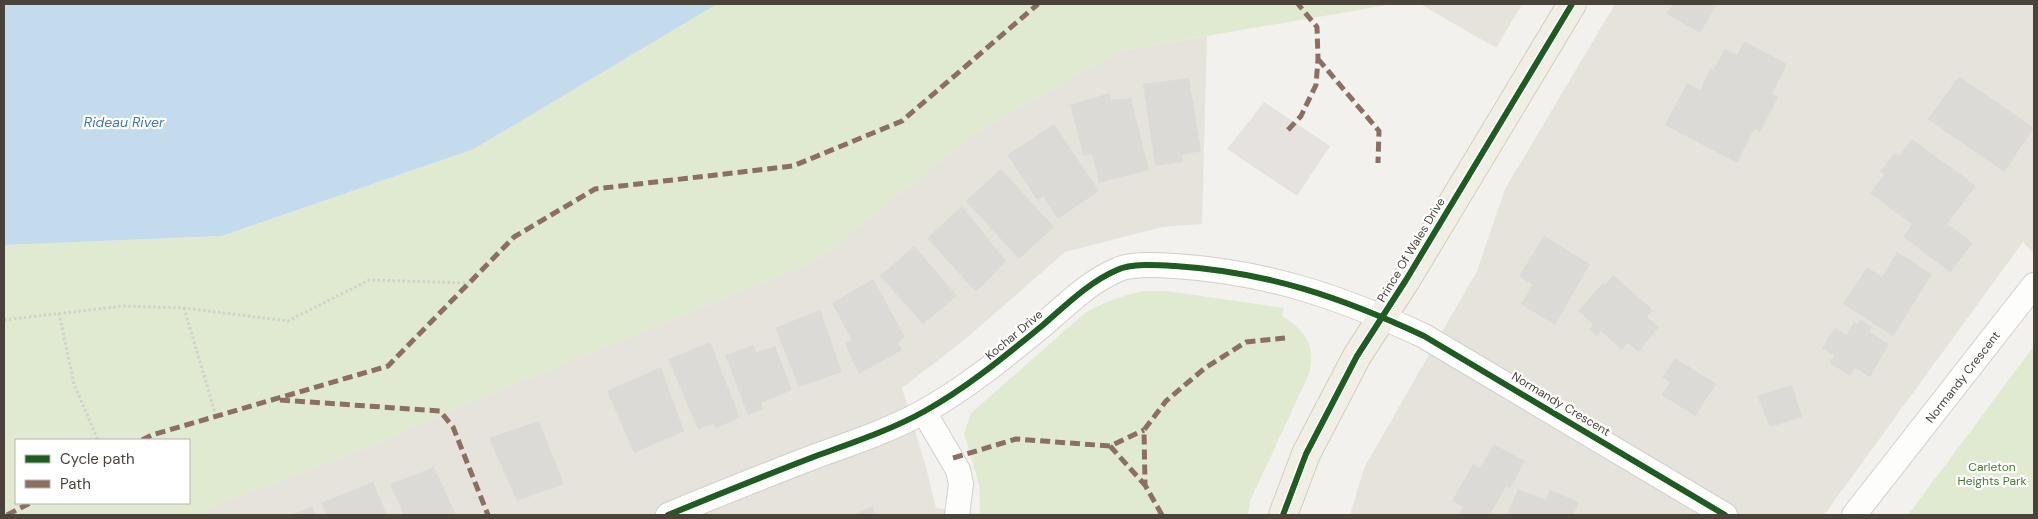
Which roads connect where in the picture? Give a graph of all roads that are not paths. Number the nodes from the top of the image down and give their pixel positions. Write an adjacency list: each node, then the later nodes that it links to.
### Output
1 (1572, 4): 3 (main road, Prince Of Wales Drive)
2 (2034, 286): 9 (street, Normandy Crescent)
3 (1383, 317): 4 (street, Kochar Drive); 7 (main road, Prince Of Wales Drive); 8 (street, Normandy Crescent)
4 (924, 412): 5 (street, Kochar Drive); 6 (street)
5 (668, 515)
6 (957, 515)
7 (1282, 515)
8 (1725, 515)
9 (1854, 515)

